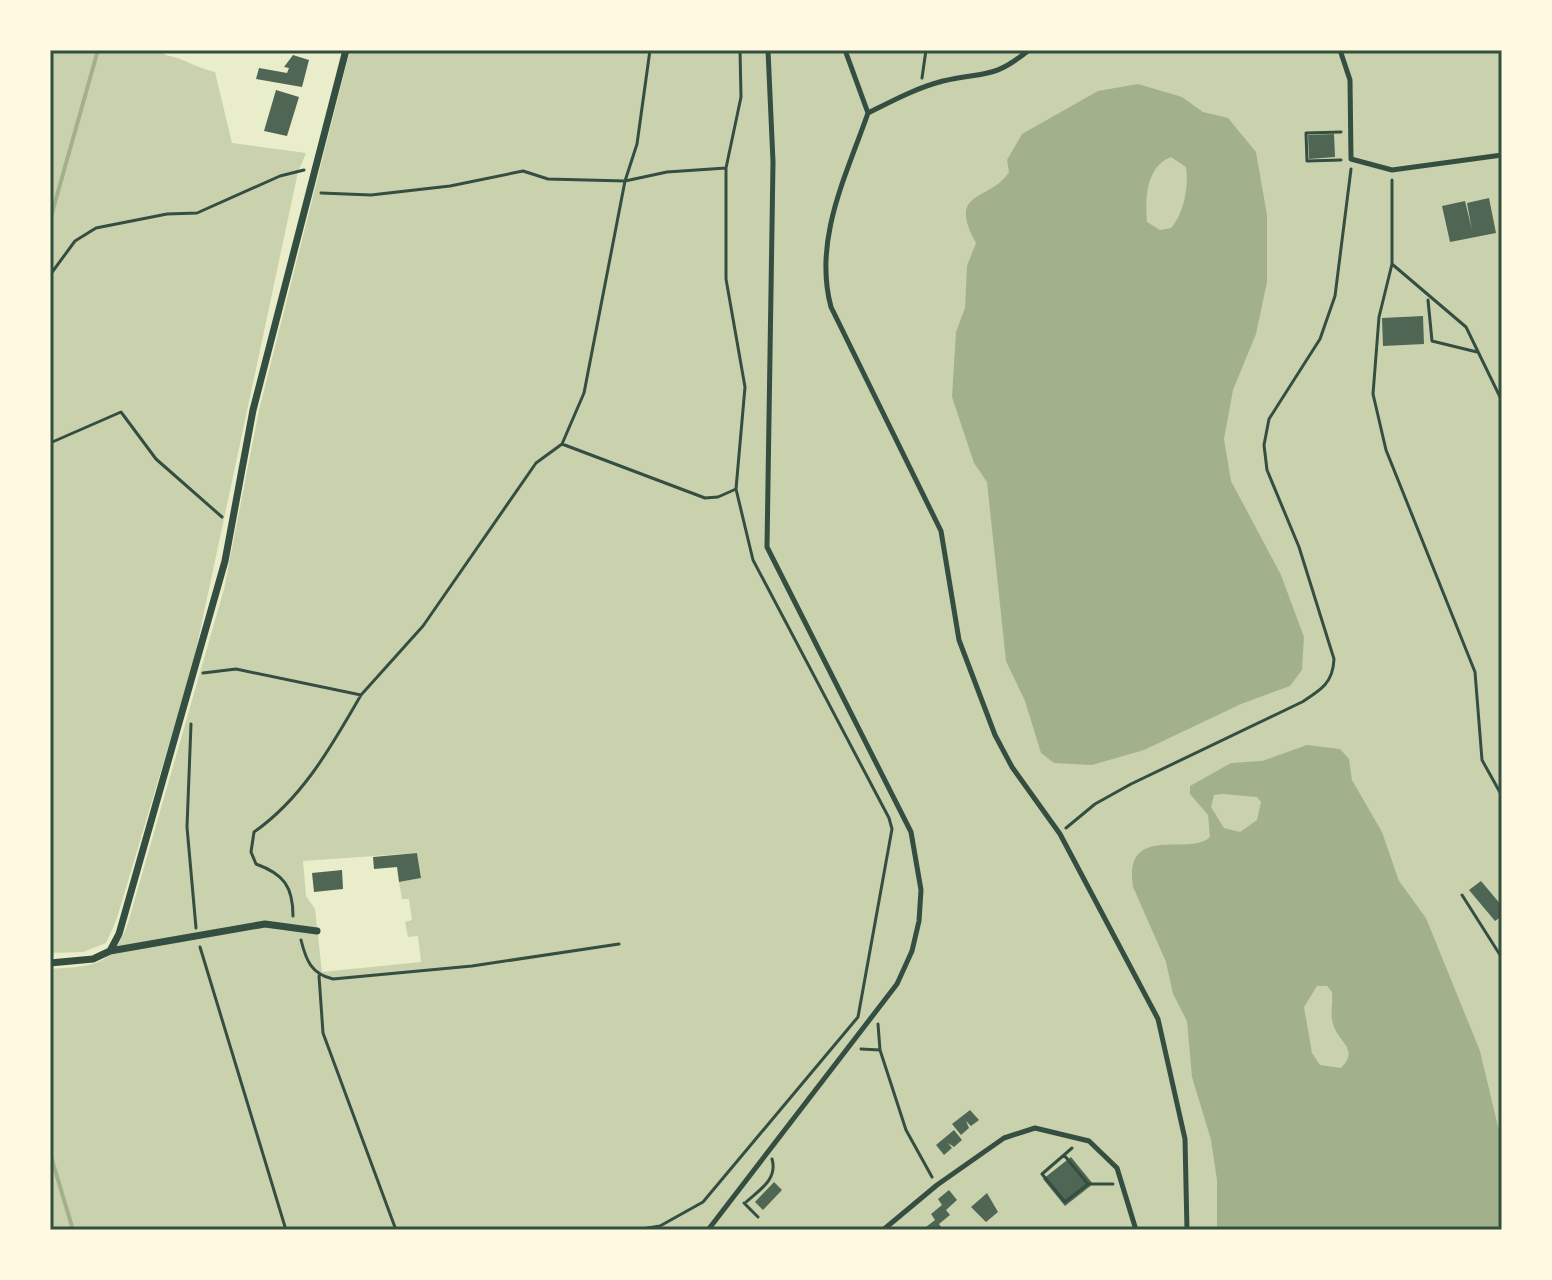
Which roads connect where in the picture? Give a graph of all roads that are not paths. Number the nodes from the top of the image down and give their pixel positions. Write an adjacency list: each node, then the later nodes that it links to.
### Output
1 (346, 50): 9 (street)
2 (768, 50): 11 (street)
3 (845, 50): 6 (street)
4 (1029, 50): 6 (street)
5 (1340, 50): 7 (street)
6 (868, 113): 14 (street)
7 (1502, 155)
8 (317, 931): 9 (street)
9 (110, 951): 10 (street)
10 (50, 963)
11 (708, 1230)
12 (883, 1230): 13 (street)
13 (1136, 1230)
14 (1187, 1230)

